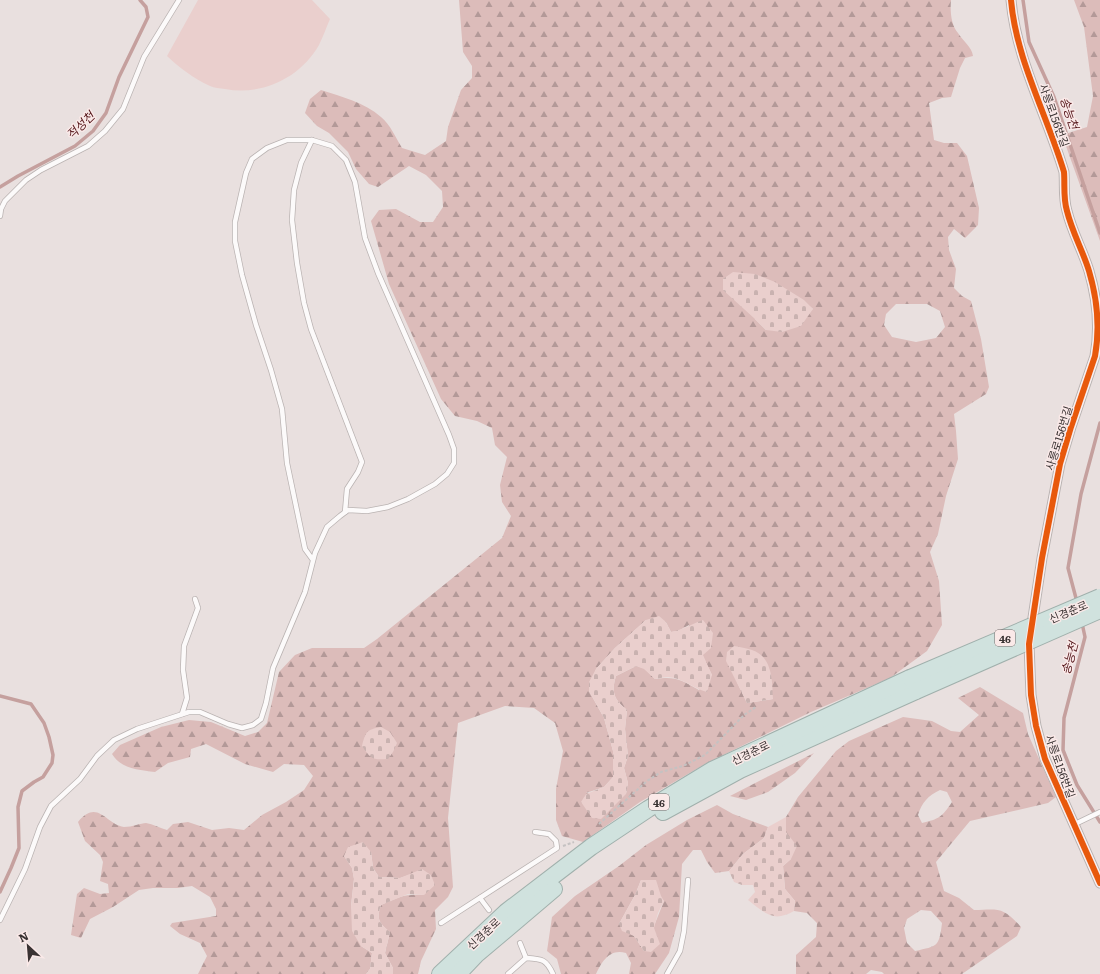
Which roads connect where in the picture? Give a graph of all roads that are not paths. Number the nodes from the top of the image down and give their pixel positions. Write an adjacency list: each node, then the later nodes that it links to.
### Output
1 (179, 0): 4 (lane)
2 (1011, 0): 13 (street, 사릉로156번길)
3 (312, 140): 5 (lane); 5 (lane); 6 (lane)
4 (0, 216)
5 (345, 512): 6 (lane)
6 (313, 560): 11 (lane)
7 (1100, 597): 10 (highway, 신경춘로 / 46, bridge)
8 (195, 599): 11 (lane)
9 (1100, 610): 10 (highway, 신경춘로 / 46, bridge)
10 (913, 685): 23 (highway, 신경춘로 / 46); 24 (highway, 신경춘로 / 46)
11 (182, 714): 19 (lane)
12 (1100, 812): 13 (lane)
13 (1073, 825): 15 (street, 사릉로156번길)
14 (535, 832): 17 (lane)
15 (1099, 877)
16 (688, 880): 27 (lane)
17 (480, 898): 18 (lane); 20 (lane)
18 (489, 910)
19 (0, 920)
20 (441, 923)
21 (520, 943): 22 (lane)
22 (526, 958): 25 (lane); 26 (lane)
23 (440, 974)
24 (458, 974)
25 (508, 974)
26 (553, 974)
27 (666, 974)

